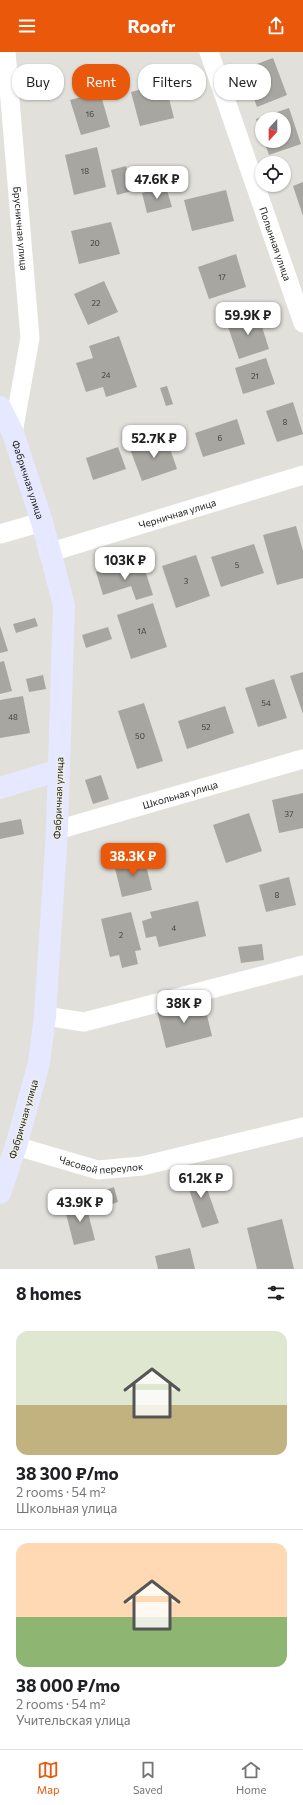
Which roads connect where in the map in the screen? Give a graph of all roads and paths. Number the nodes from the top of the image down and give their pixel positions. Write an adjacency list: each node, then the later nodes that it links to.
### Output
1 (6, 52): 4 (street, Брусничная улица)
2 (209, 52): 3 (street, Полынная улица)
3 (303, 323)
4 (9, 405): 6 (street, Фабричная улица)
5 (303, 474): 8 (street, Черничная улица)
6 (42, 522): 7 (street); 8 (street, Фабричная улица)
7 (0, 534)
8 (51, 552): 10 (street, Фабричная улица)
9 (303, 759): 12 (street, Школьная улица)
10 (59, 770): 11 (street); 12 (street, Фабричная улица)
11 (0, 788)
12 (57, 830): 14 (street, Фабричная улица)
13 (303, 965): 14 (street)
14 (45, 1016): 16 (street, Фабричная улица)
15 (303, 1127): 16 (street, Часовой переулок)
16 (16, 1146): 17 (street, Фабричная улица)
17 (0, 1193)

